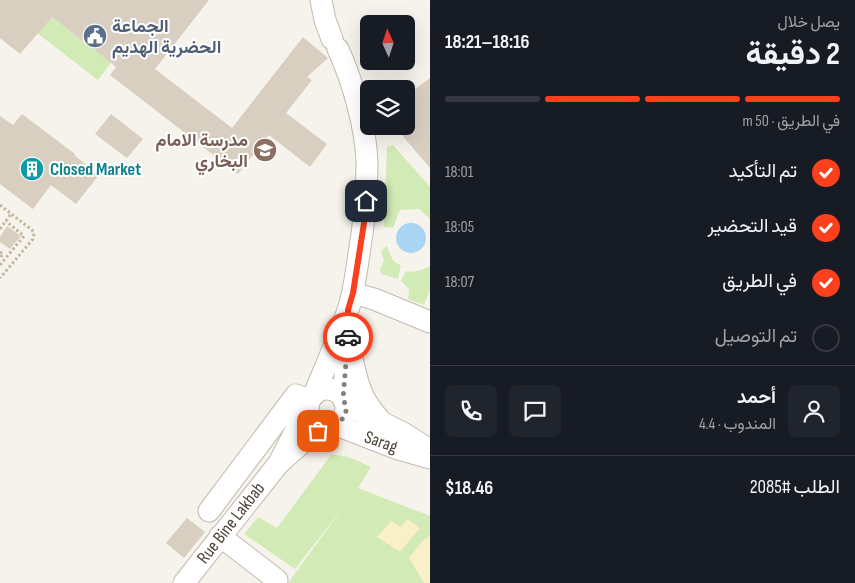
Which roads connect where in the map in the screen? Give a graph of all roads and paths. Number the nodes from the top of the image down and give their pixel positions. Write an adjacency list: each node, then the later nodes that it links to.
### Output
1 (321, 0): 10 (street)
2 (0, 205): 3 (path)
3 (11, 214): 4 (path); 9 (path)
4 (6, 221): 5 (path); 8 (path)
5 (0, 229)
6 (0, 252): 7 (path)
7 (0, 258)
8 (0, 265)
9 (0, 278)
10 (351, 301): 11 (street); 12 (street); 13 (street)
11 (430, 322)
12 (348, 342): 14 (street); 15 (street)
13 (310, 401): 14 (street); 16 (street); 19 (street); 20 (street)
14 (344, 401): 15 (street, Sarag); 16 (street)
15 (381, 422): 17 (street, Sarag)
16 (329, 427): 18 (street, Sarag); 19 (street)
17 (430, 450)
18 (430, 458)
19 (279, 463): 21 (street, Rue Bine Lakbab)
20 (209, 512)
21 (220, 536): 22 (street); 23 (street, Rue Bine Lakbab)
22 (277, 580)
23 (184, 583)

